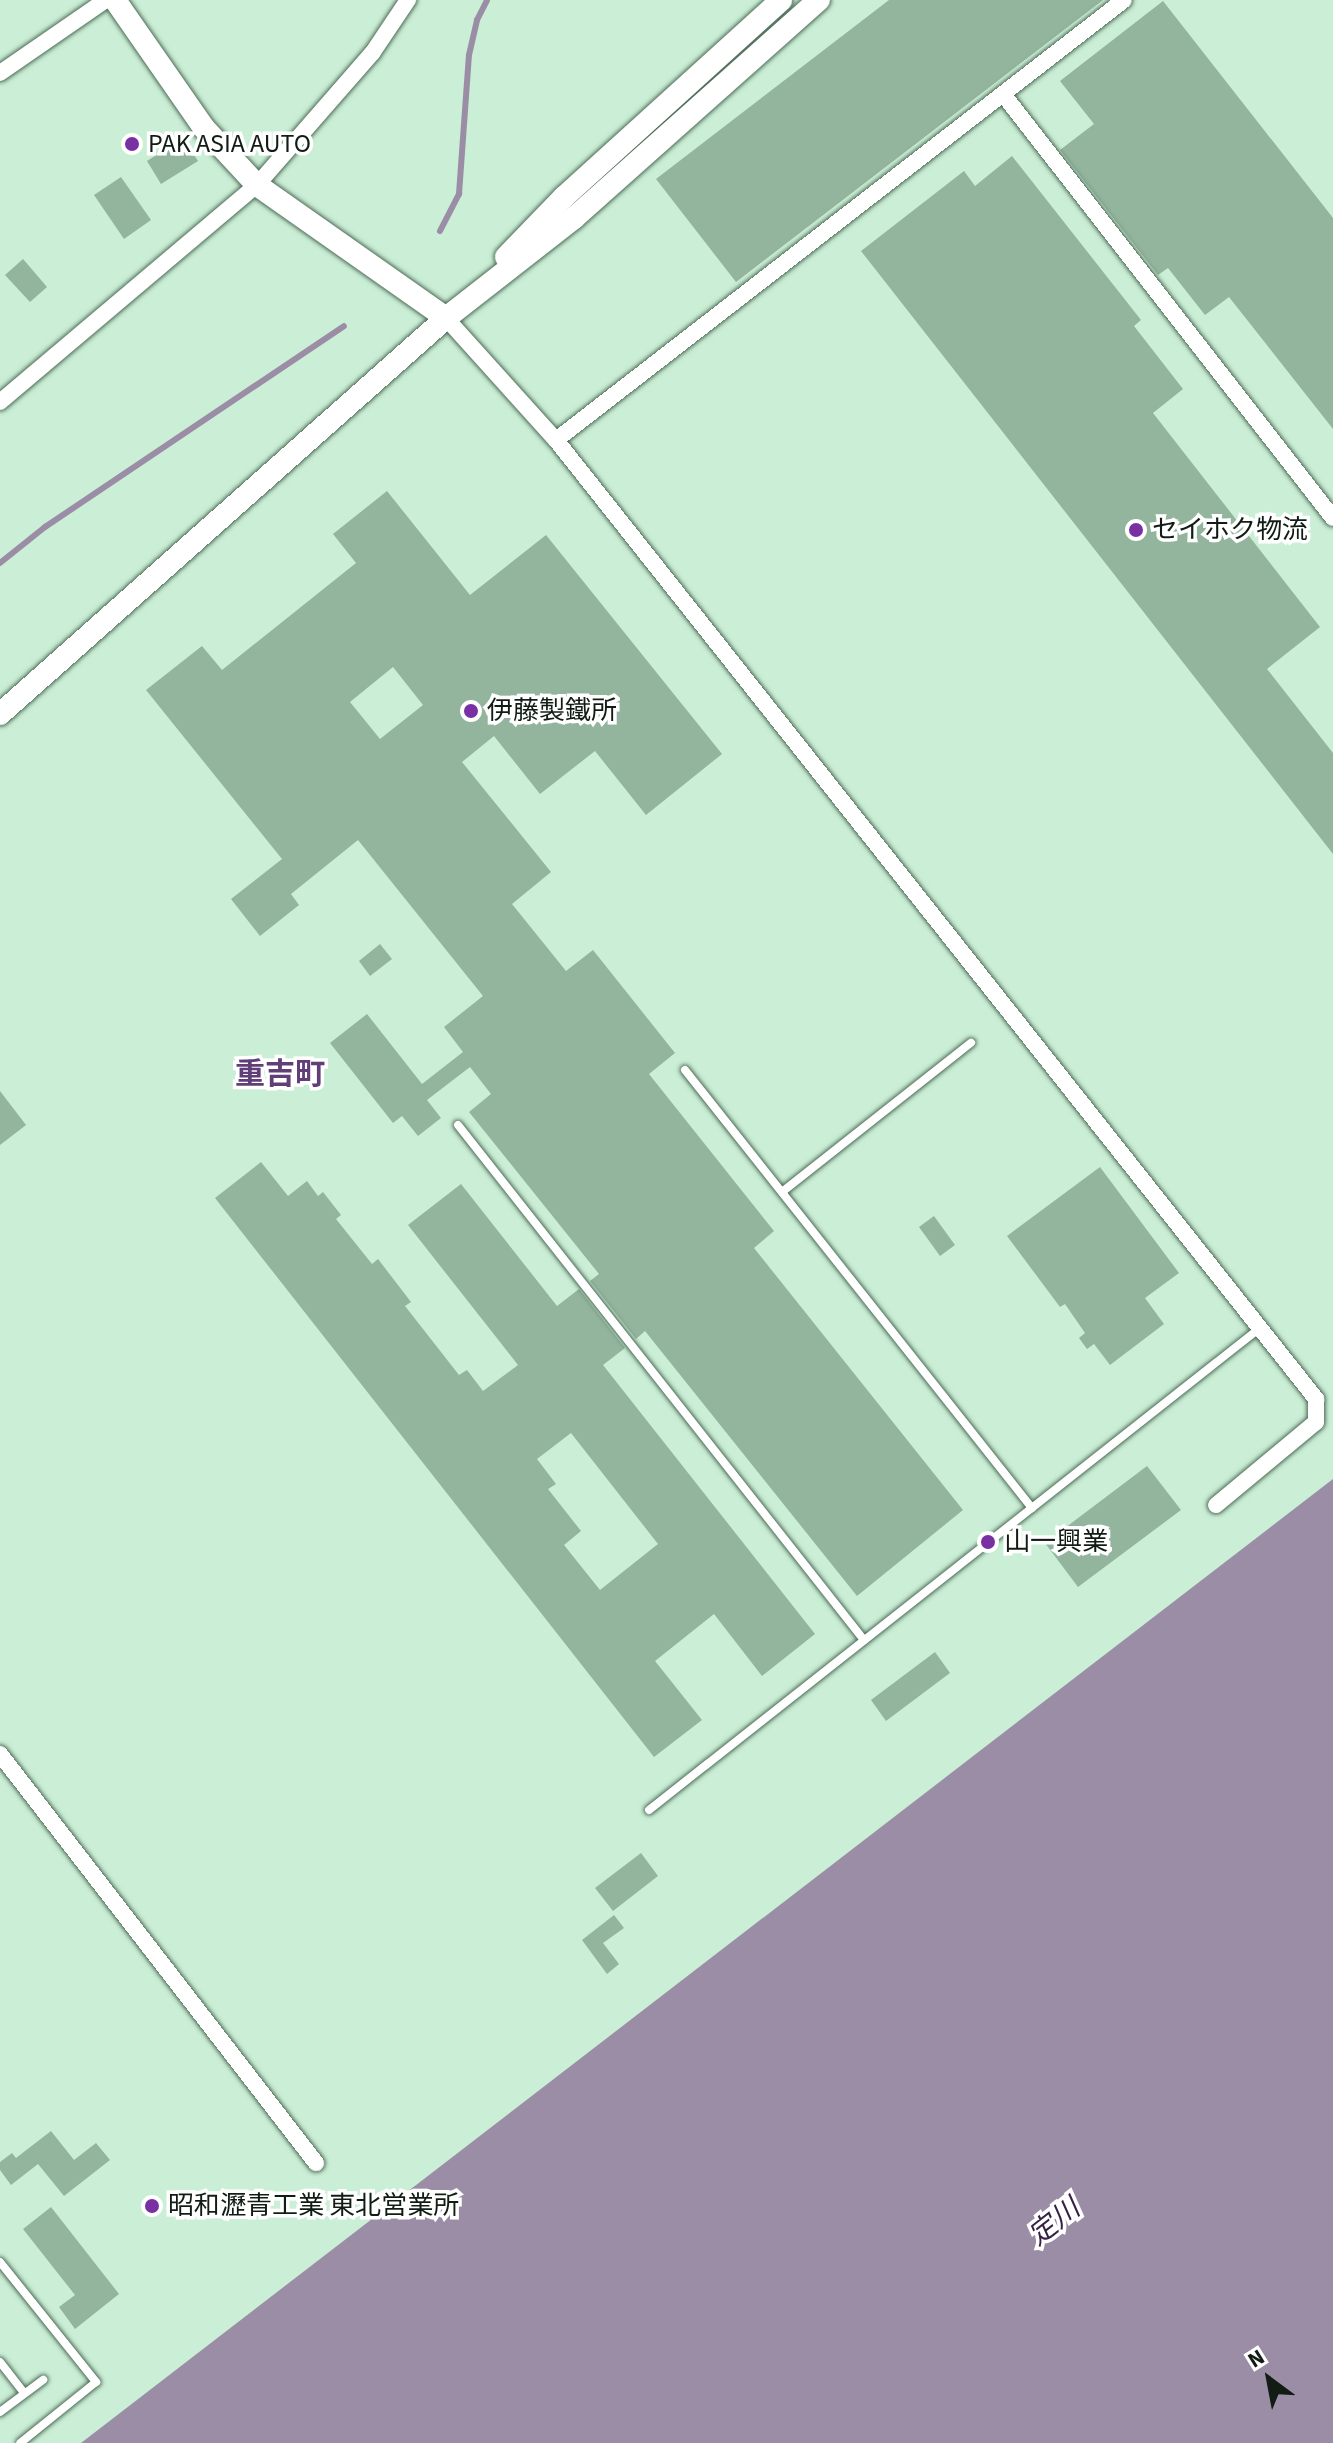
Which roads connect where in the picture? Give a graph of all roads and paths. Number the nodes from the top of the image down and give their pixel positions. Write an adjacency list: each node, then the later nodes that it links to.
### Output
1 (106, 0): 7 (street)
2 (115, 0): 9 (street)
3 (408, 0): 9 (street)
4 (781, 0): 10 (street)
5 (819, 0): 10 (street)
6 (1124, 0): 8 (street)
7 (0, 73)
8 (1003, 94): 12 (street); 13 (street)
9 (257, 185): 10 (street); 11 (street)
10 (446, 318): 12 (street); 14 (street)
11 (0, 402)
12 (556, 440): 19 (street)
13 (1333, 518)
14 (0, 714)
15 (971, 1043): 18 (lane)
16 (685, 1070): 18 (lane)
17 (458, 1125): 22 (lane)
18 (782, 1192): 21 (lane)
19 (1260, 1328): 20 (street); 21 (lane)
20 (1216, 1505)
21 (1032, 1508): 22 (lane)
22 (864, 1640): 24 (lane)
23 (0, 1754): 25 (street)
24 (649, 1810)
25 (316, 2163)
26 (0, 2262): 31 (lane)
27 (0, 2362): 29 (lane)
28 (43, 2380): 29 (lane)
29 (24, 2393): 30 (lane)
30 (0, 2412)
31 (20, 2443)

